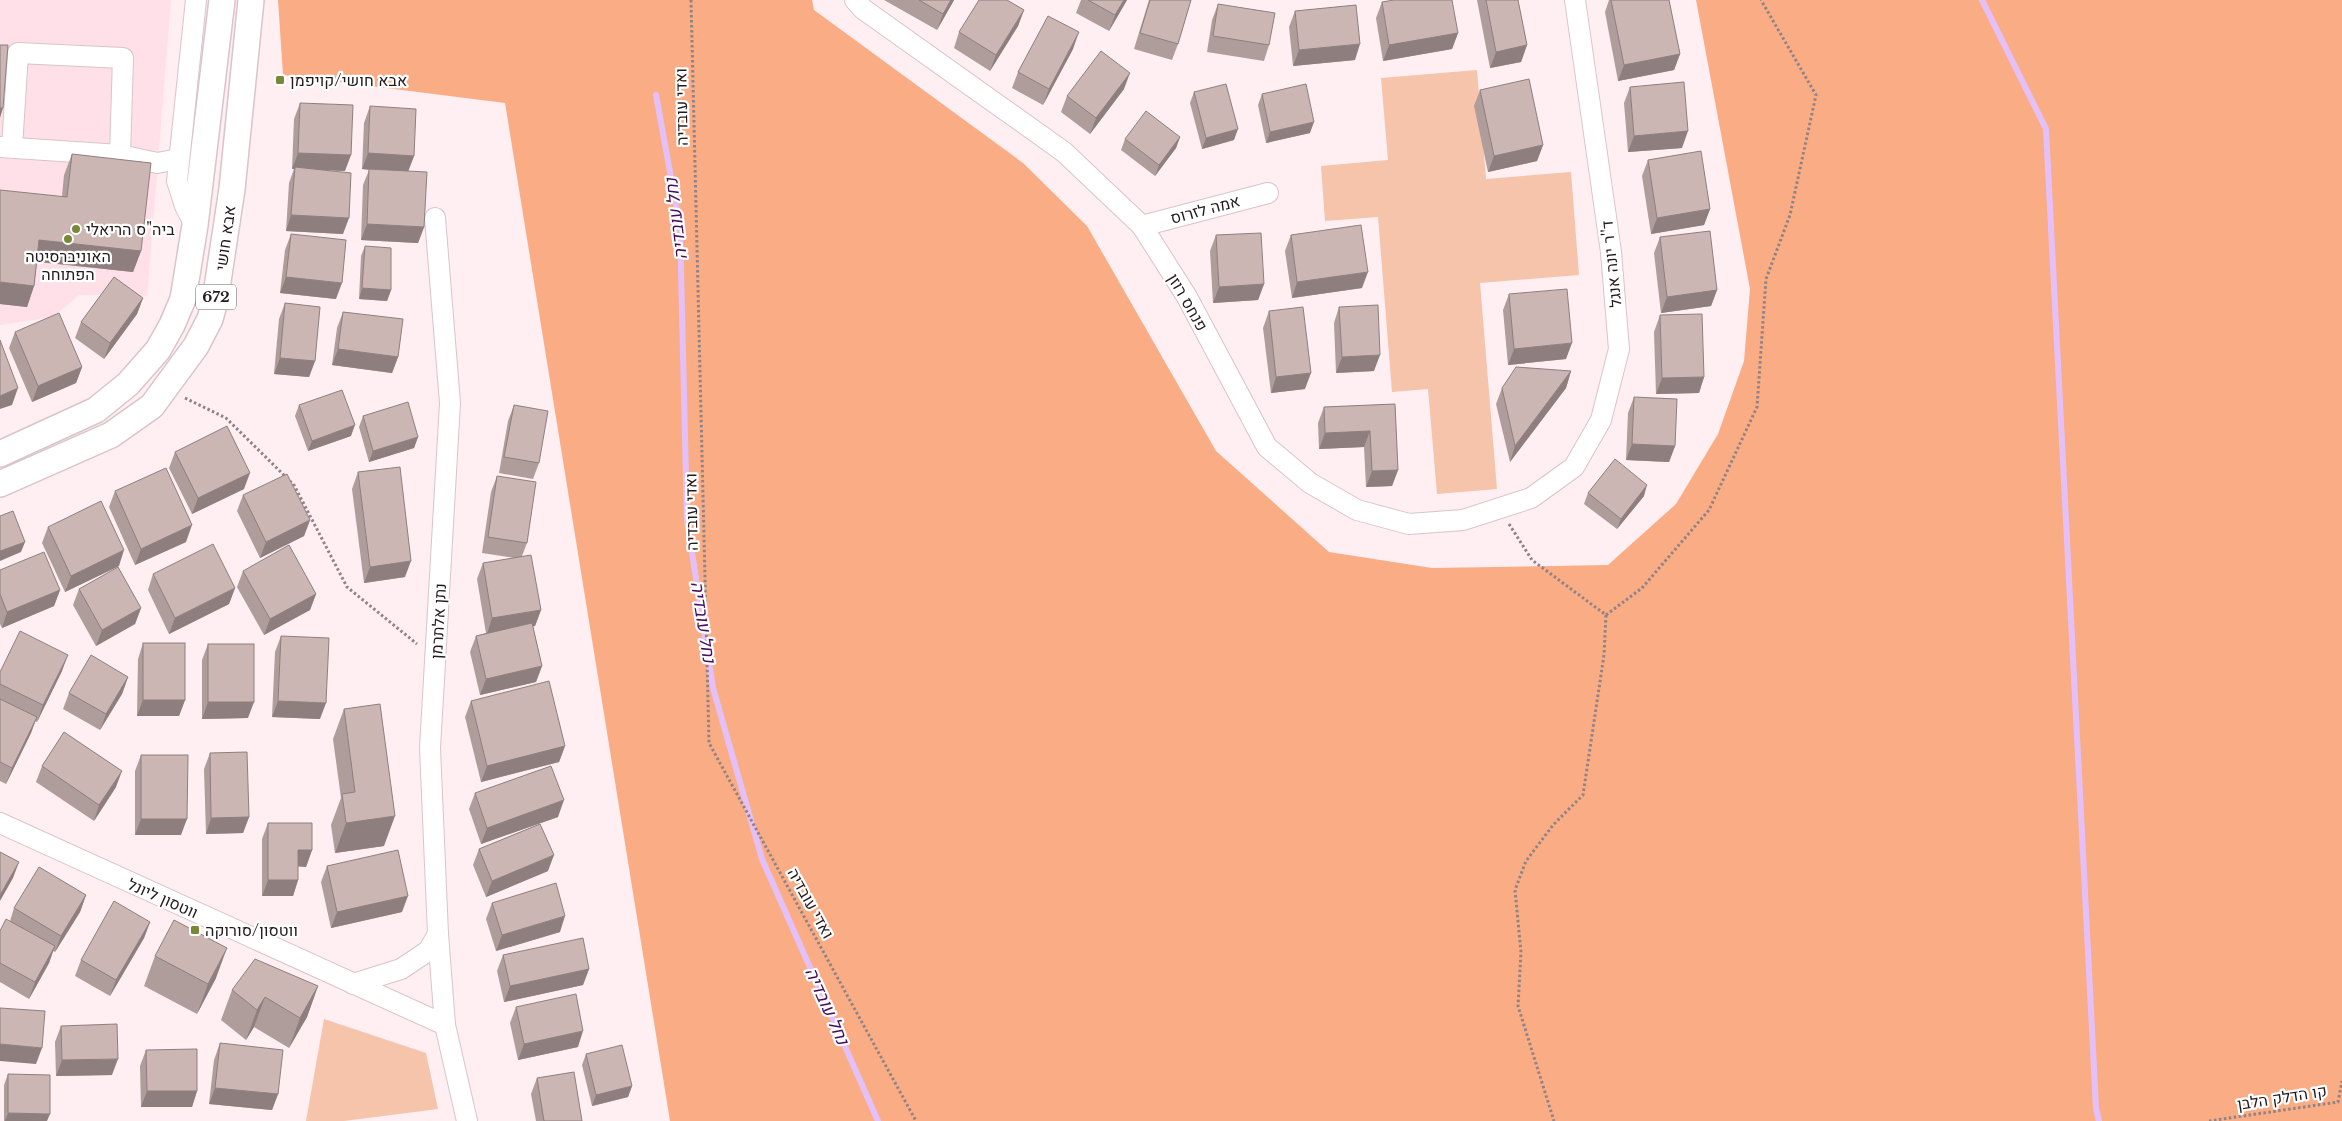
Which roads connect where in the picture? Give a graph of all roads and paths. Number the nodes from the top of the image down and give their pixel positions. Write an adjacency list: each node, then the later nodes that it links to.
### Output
1 (196, 0): 11 (street)
2 (222, 0): 14 (main road, אבא חושי / 672)
3 (251, 0): 16 (main road, אבא חושי / 672)
4 (691, 0): 29 (path, ואדי עובדיה)
5 (855, 0): 15 (street, פנחס רוזן)
6 (1575, 0): 19 (street, ד''ר יונה אנגל)
7 (1761, 0): 21 (path)
8 (9, 52): 9 (street); 10 (street)
9 (6, 147): 10 (street)
10 (120, 155): 11 (street)
11 (179, 159): 14 (street)
12 (1268, 193): 15 (street, אמה לזרוס)
13 (435, 218): 22 (street, נתן אלתרמן)
14 (195, 225): 17 (main road, אבא חושי / 672)
15 (1142, 226): 20 (street, פנחס רוזן)
16 (165, 389): 18 (main road, אבא חושי / 672); 22 (path)
17 (0, 454)
18 (0, 484)
19 (1531, 498): 20 (street, פנחס רוזן)
20 (1499, 508): 21 (path)
21 (1606, 615): 30 (path)
22 (436, 658): 24 (street, נתן אלתרמן)
23 (0, 823): 25 (street, ווטסון ליונל)
24 (438, 934): 25 (street); 26 (street, נתן אלתרמן)
25 (353, 984): 26 (street, ווטסון ליונל)
26 (445, 1025): 28 (street, נתן אלתרמן)
27 (2342, 1081): 31 (path, קו הדלק הלבן)
28 (467, 1121)
29 (916, 1121)
30 (1554, 1121)
31 (2209, 1121)

